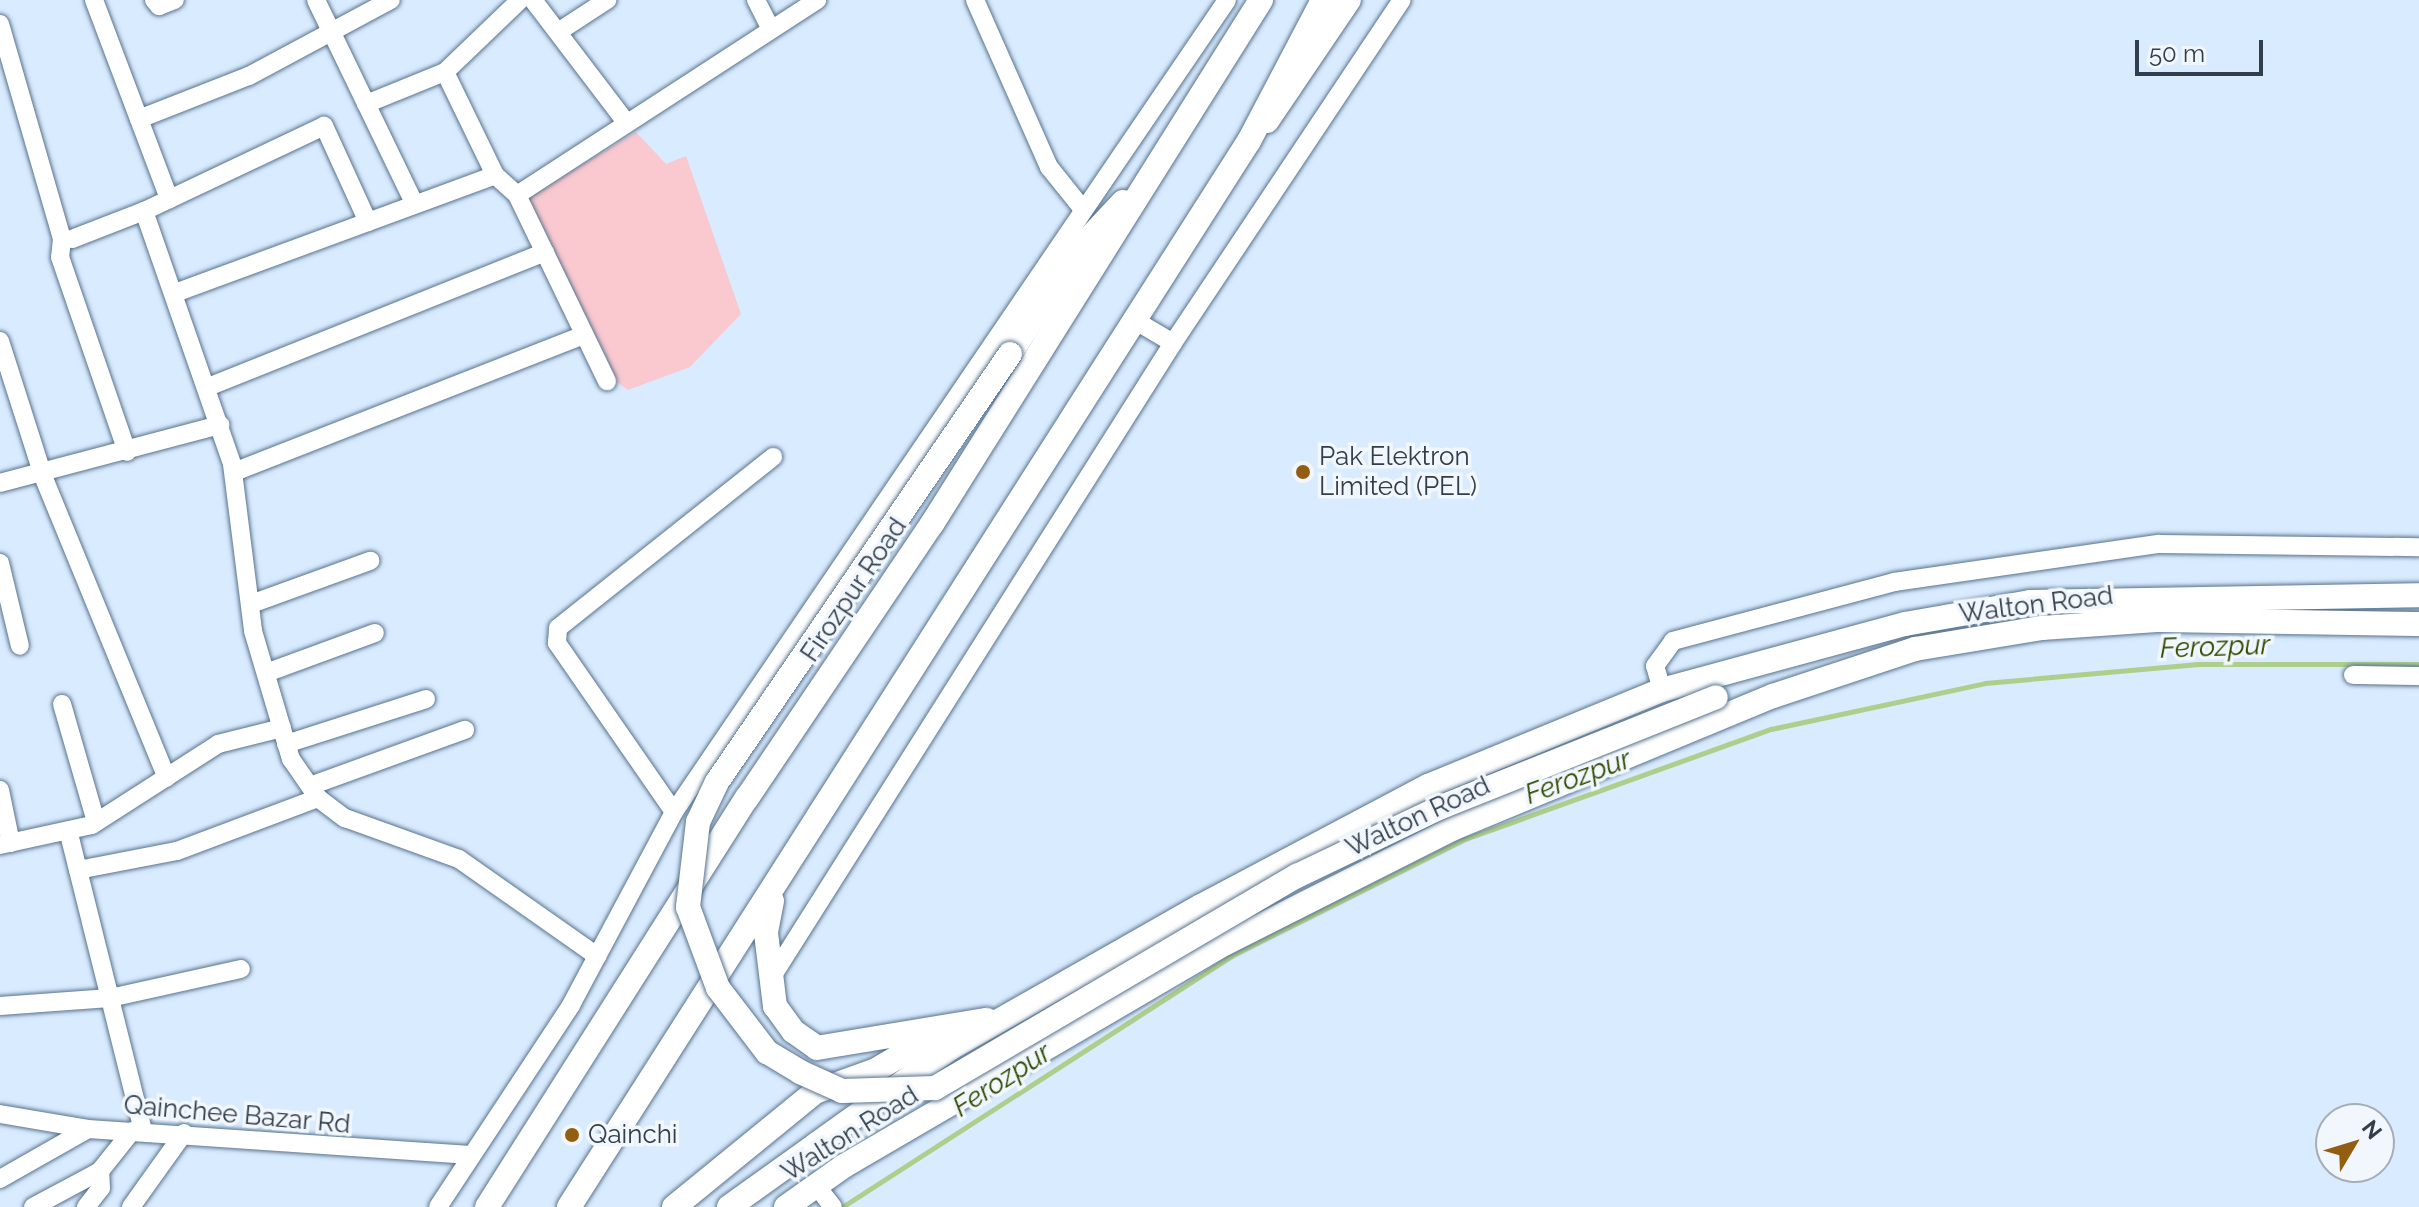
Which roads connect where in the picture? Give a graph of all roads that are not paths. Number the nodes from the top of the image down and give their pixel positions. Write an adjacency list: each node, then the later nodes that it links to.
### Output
1 (94, 0): 23 (street)
2 (154, 0): 3 (street)
3 (175, 0)
4 (316, 0): 20 (street)
5 (391, 0): 20 (street)
6 (520, 0): 21 (street)
7 (533, 0): 19 (street)
8 (607, 0): 19 (street)
9 (756, 0): 18 (street)
10 (817, 0): 18 (street)
11 (975, 0): 31 (street)
12 (1227, 0): 31 (street)
13 (1261, 0): 26 (main road, Firozpur Road)
14 (1323, 0): 25 (main road)
15 (1349, 0): 25 (main road)
16 (1402, 0): 40 (street)
17 (0, 24): 44 (street)
18 (770, 28): 24 (street)
19 (558, 32): 24 (street)
20 (331, 33): 22 (street); 23 (street)
21 (445, 72): 22 (street); 27 (street)
22 (366, 104): 30 (street)
23 (139, 119): 29 (street)
24 (626, 122): 28 (street)
25 (1249, 141): 37 (main road)
26 (1163, 159): 61 (main road, bridge); 94 (main road, Firozpur Road)
27 (495, 175): 28 (street); 30 (street)
28 (517, 195): 35 (street)
29 (169, 199): 32 (street); 33 (street)
30 (414, 203): 33 (street)
31 (1082, 208): 69 (street)
32 (144, 211): 34 (street); 36 (street)
33 (368, 222): 36 (street)
34 (72, 239)
35 (545, 252): 38 (street); 42 (street)
36 (175, 293): 42 (street)
37 (1136, 321): 40 (street); 74 (main road)
38 (584, 335): 41 (street); 46 (street)
39 (0, 341): 47 (street)
40 (1173, 343): 77 (street)
41 (607, 381)
42 (208, 387): 43 (street)
43 (220, 425): 44 (street); 46 (street)
44 (127, 452): 47 (street)
45 (773, 457): 69 (street)
46 (234, 472): 53 (street)
47 (43, 476): 48 (street); 66 (street)
48 (0, 483)
49 (2419, 547): 60 (street)
50 (370, 561): 53 (street)
51 (0, 563): 56 (street)
52 (2419, 595): 60 (main road, Walton Road)
53 (251, 604): 57 (street)
54 (2419, 624): 61 (main road, Walton Road)
55 (375, 633): 57 (street)
56 (20, 646)
57 (266, 673): 65 (street)
58 (2353, 675): 59 (street)
59 (2419, 676)
60 (1662, 690): 80 (main road, Walton Road)
61 (1773, 696): 89 (main road, Walton Road)
62 (426, 699): 65 (street)
63 (62, 704): 70 (street)
64 (465, 730): 68 (street)
65 (284, 736): 66 (street); 68 (street)
66 (167, 778): 70 (street)
67 (0, 790): 72 (street)
68 (314, 792): 73 (street); 75 (street)
69 (674, 812): 75 (street)
70 (96, 822): 71 (street)
71 (69, 834): 72 (street); 73 (street)
72 (5, 844)
73 (78, 870): 78 (street)
74 (774, 891): 77 (main road); 95 (main road)
75 (597, 956): 86 (street)
76 (241, 969): 78 (street)
77 (770, 980): 81 (main road)
78 (110, 998): 79 (street); 84 (street)
79 (0, 1006)
80 (1002, 1017): 81 (main road); 97 (main road)
81 (948, 1026): 96 (main road)
82 (0, 1114): 83 (street, Qainchee Bazar Rd)
83 (88, 1129): 84 (street, Qainchee Bazar Rd); 88 (street)
84 (138, 1131): 85 (street, Qainchee Bazar Rd); 87 (street)
85 (184, 1133): 86 (street, Qainchee Bazar Rd); 92 (street)
86 (470, 1155): 93 (street)
87 (100, 1171): 90 (street); 91 (street)
88 (0, 1179)
89 (815, 1184): 98 (main road, Walton Road); 99 (street)
90 (33, 1207)
91 (86, 1207)
92 (131, 1207)
93 (438, 1207)
94 (487, 1207)
95 (569, 1207)
96 (674, 1207)
97 (729, 1207)
98 (786, 1207)
99 (833, 1207)

